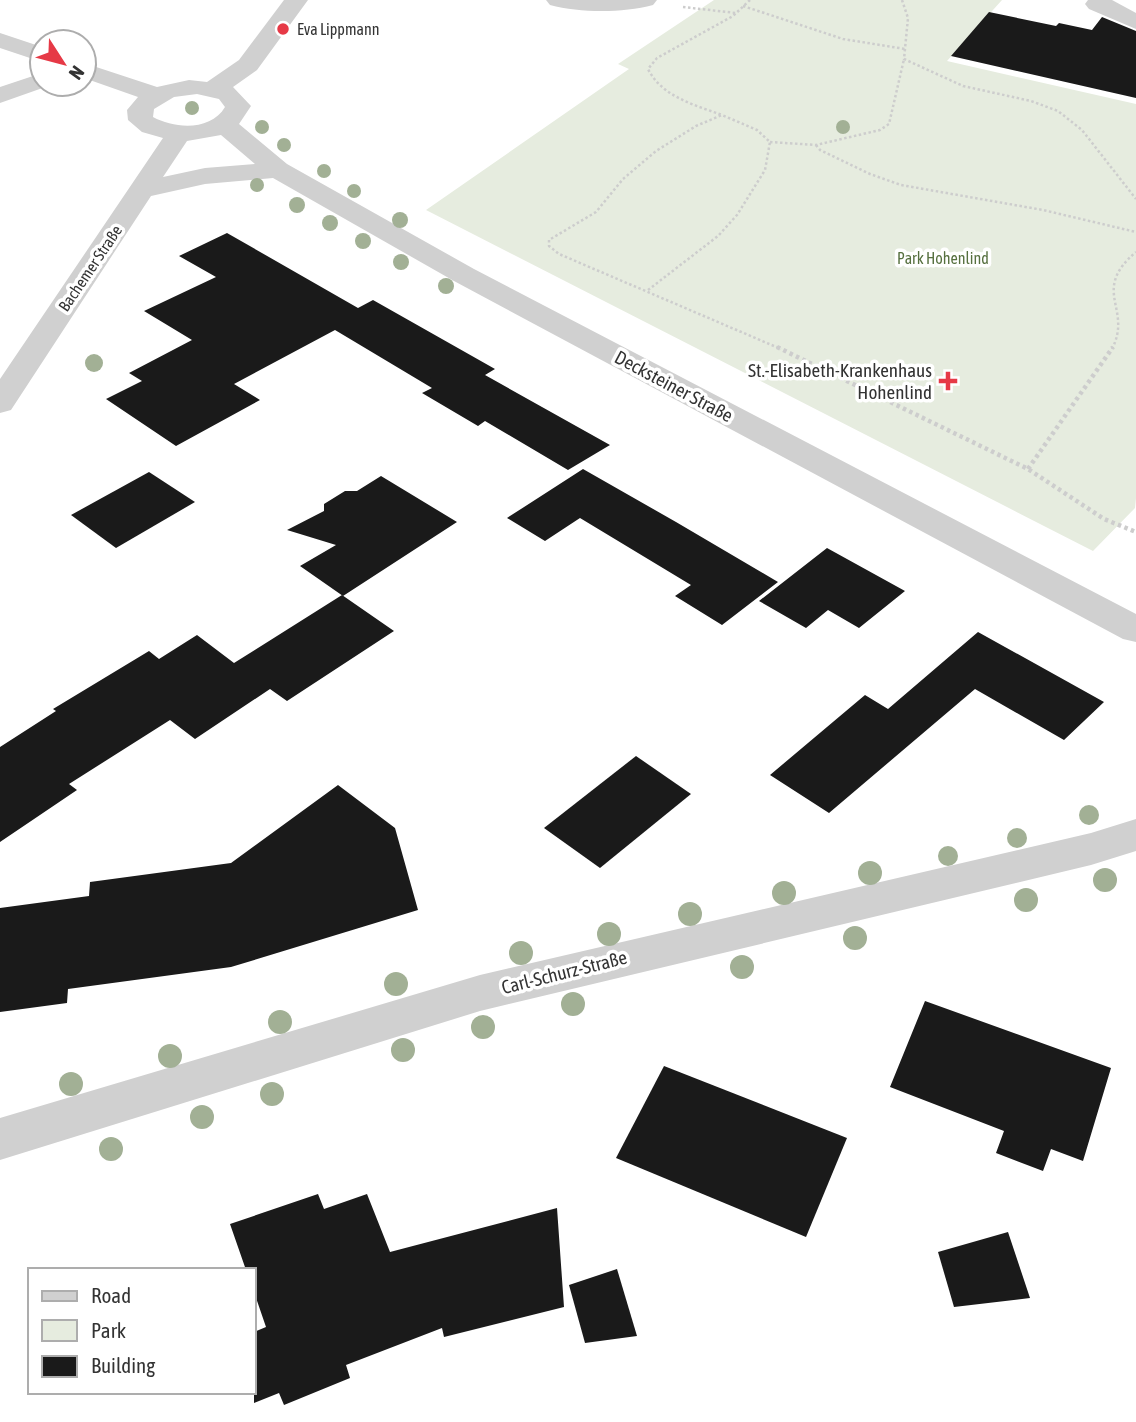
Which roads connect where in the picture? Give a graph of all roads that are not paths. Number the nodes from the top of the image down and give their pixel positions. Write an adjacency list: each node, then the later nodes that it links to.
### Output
1 (296, 0): 10 (street)
2 (558, 0): 3 (street)
3 (645, 0)
4 (1100, 0): 5 (street)
5 (1136, 22)
6 (0, 40): 7 (street)
7 (28, 50)
8 (98, 75): 12 (street)
9 (28, 85): 11 (street)
10 (213, 89): 12 (street); 13 (street)
11 (0, 95)
12 (157, 95): 14 (street)
13 (223, 124): 14 (street); 15 (street, Decksteiner Straße)
14 (179, 133): 16 (street, Bachemer Straße)
15 (278, 170): 16 (street); 18 (street, Decksteiner Straße)
16 (143, 190): 17 (street, Bachemer Straße)
17 (0, 402)
18 (1136, 630)
19 (1136, 835): 20 (street, Carl-Schurz-Straße)
20 (0, 1139)

